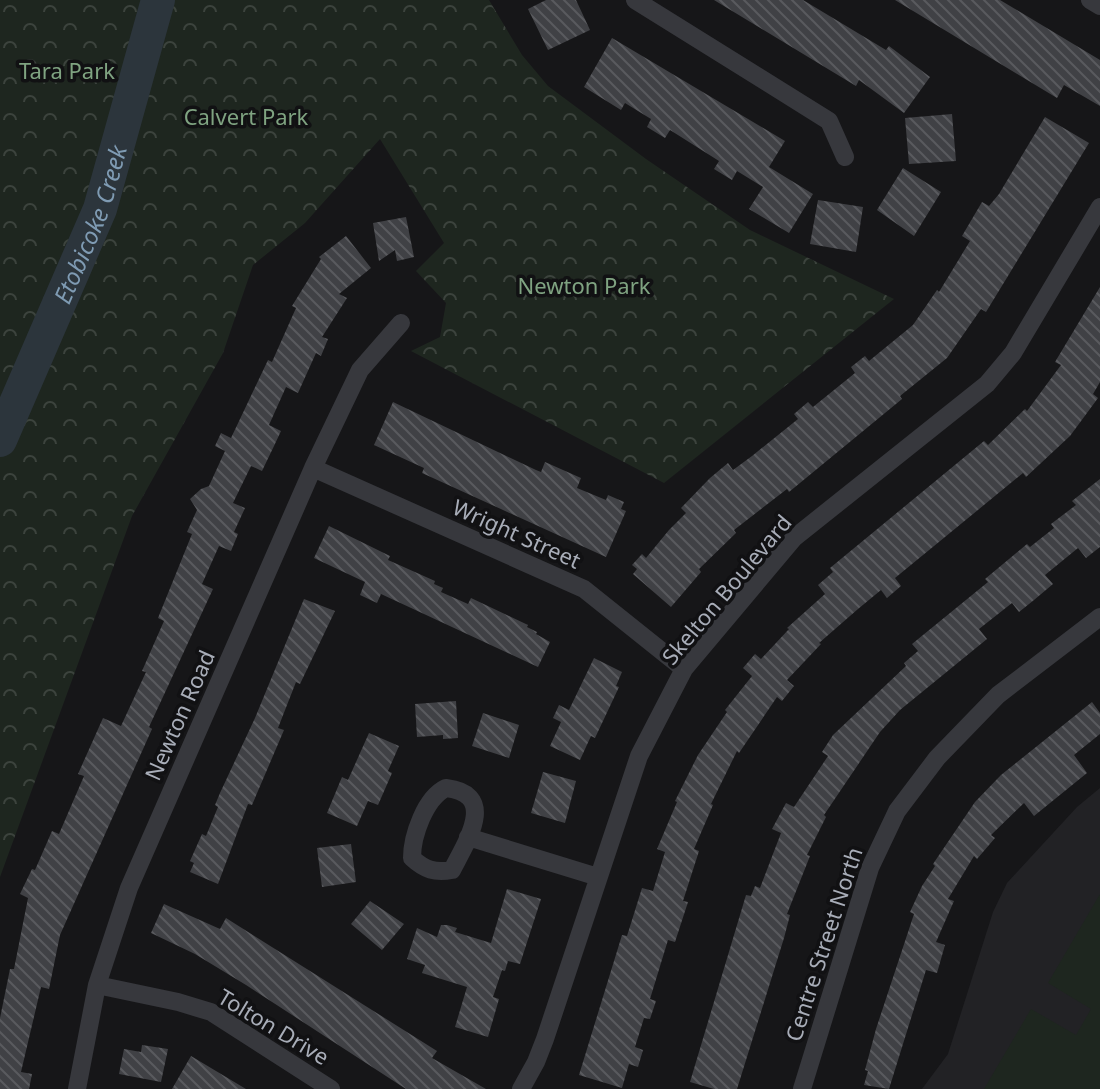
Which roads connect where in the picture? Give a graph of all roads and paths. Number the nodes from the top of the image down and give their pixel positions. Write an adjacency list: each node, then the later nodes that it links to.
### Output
1 (635, 0): 4 (street)
2 (1090, 0): 3 (street)
3 (1100, 6)
4 (845, 157)
5 (1100, 207): 9 (street, Skelton Boulevard)
6 (401, 323): 7 (street, Newton Road)
7 (313, 468): 9 (street, Wright Street); 12 (street, Newton Road)
8 (1100, 617): 16 (street, Centre Street North)
9 (684, 669): 11 (street, Skelton Boulevard)
10 (468, 837): 10 (street); 11 (street)
11 (598, 877): 15 (street, Skelton Boulevard)
12 (97, 985): 13 (street, Newton Road); 14 (street, Tolton Drive)
13 (77, 1089)
14 (331, 1089)
15 (521, 1089)
16 (802, 1089)

